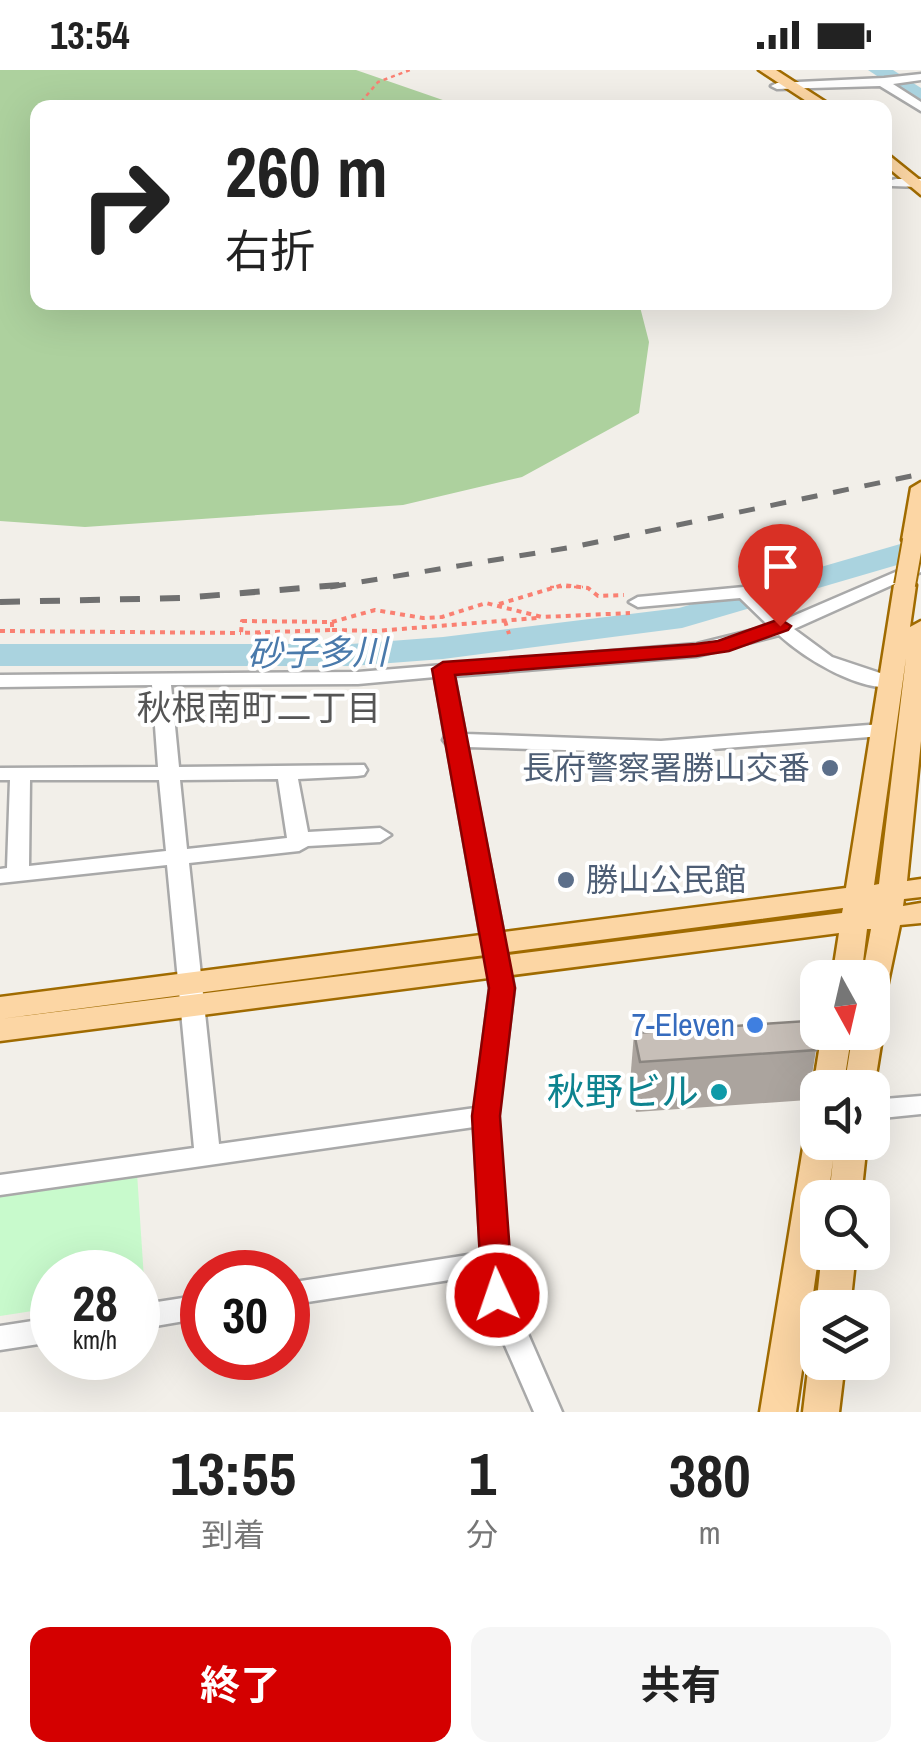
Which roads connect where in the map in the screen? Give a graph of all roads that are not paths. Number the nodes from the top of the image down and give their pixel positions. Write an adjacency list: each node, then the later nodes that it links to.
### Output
1 (751, 70): 7 (main road)
2 (766, 70): 7 (main road)
3 (866, 70): 4 (street)
4 (886, 76): 6 (street); 7 (street); 11 (street)
5 (921, 77): 6 (street)
6 (902, 80): 8 (street)
7 (784, 85): 9 (main road); 10 (main road)
8 (921, 92)
9 (802, 100)
10 (813, 100)
11 (921, 108)
12 (907, 182): 13 (main road)
13 (921, 206)
14 (921, 489): 15 (main road, bridge)
15 (913, 576): 17 (street); 22 (main road)
16 (638, 602): 17 (street)
17 (774, 620): 19 (street); 22 (street)
18 (921, 628): 29 (main road)
19 (443, 669): 20 (street); 24 (street)
20 (161, 678): 21 (street); 28 (street)
21 (0, 681)
22 (891, 682): 23 (main road)
23 (882, 730): 24 (street); 35 (main road)
24 (454, 740): 37 (street)
25 (356, 770): 26 (street)
26 (286, 772): 28 (street); 31 (street)
27 (10, 774): 28 (street); 33 (street)
28 (168, 774): 32 (street)
29 (912, 800): 34 (main road)
30 (380, 835): 31 (street)
31 (298, 840): 32 (street)
32 (175, 856): 33 (street); 40 (street)
33 (9, 875)
34 (900, 898): 35 (main road); 36 (main road); 39 (main road)
35 (858, 907): 37 (main road); 38 (main road)
36 (921, 913)
37 (495, 956): 40 (main road); 45 (street)
38 (849, 960)
39 (884, 960)
40 (193, 993): 41 (main road); 42 (main road); 46 (street)
41 (0, 1008)
42 (0, 1030)
43 (921, 1106): 44 (street)
44 (890, 1109)
45 (486, 1116): 46 (street); 49 (street)
46 (207, 1156): 48 (street)
47 (817, 1160): 55 (main road)
48 (0, 1185)
49 (494, 1262): 50 (street); 54 (street)
50 (310, 1291)
51 (30, 1333): 52 (street)
52 (0, 1338)
53 (824, 1380): 56 (main road)
54 (548, 1412)
55 (778, 1412)
56 (821, 1412)

